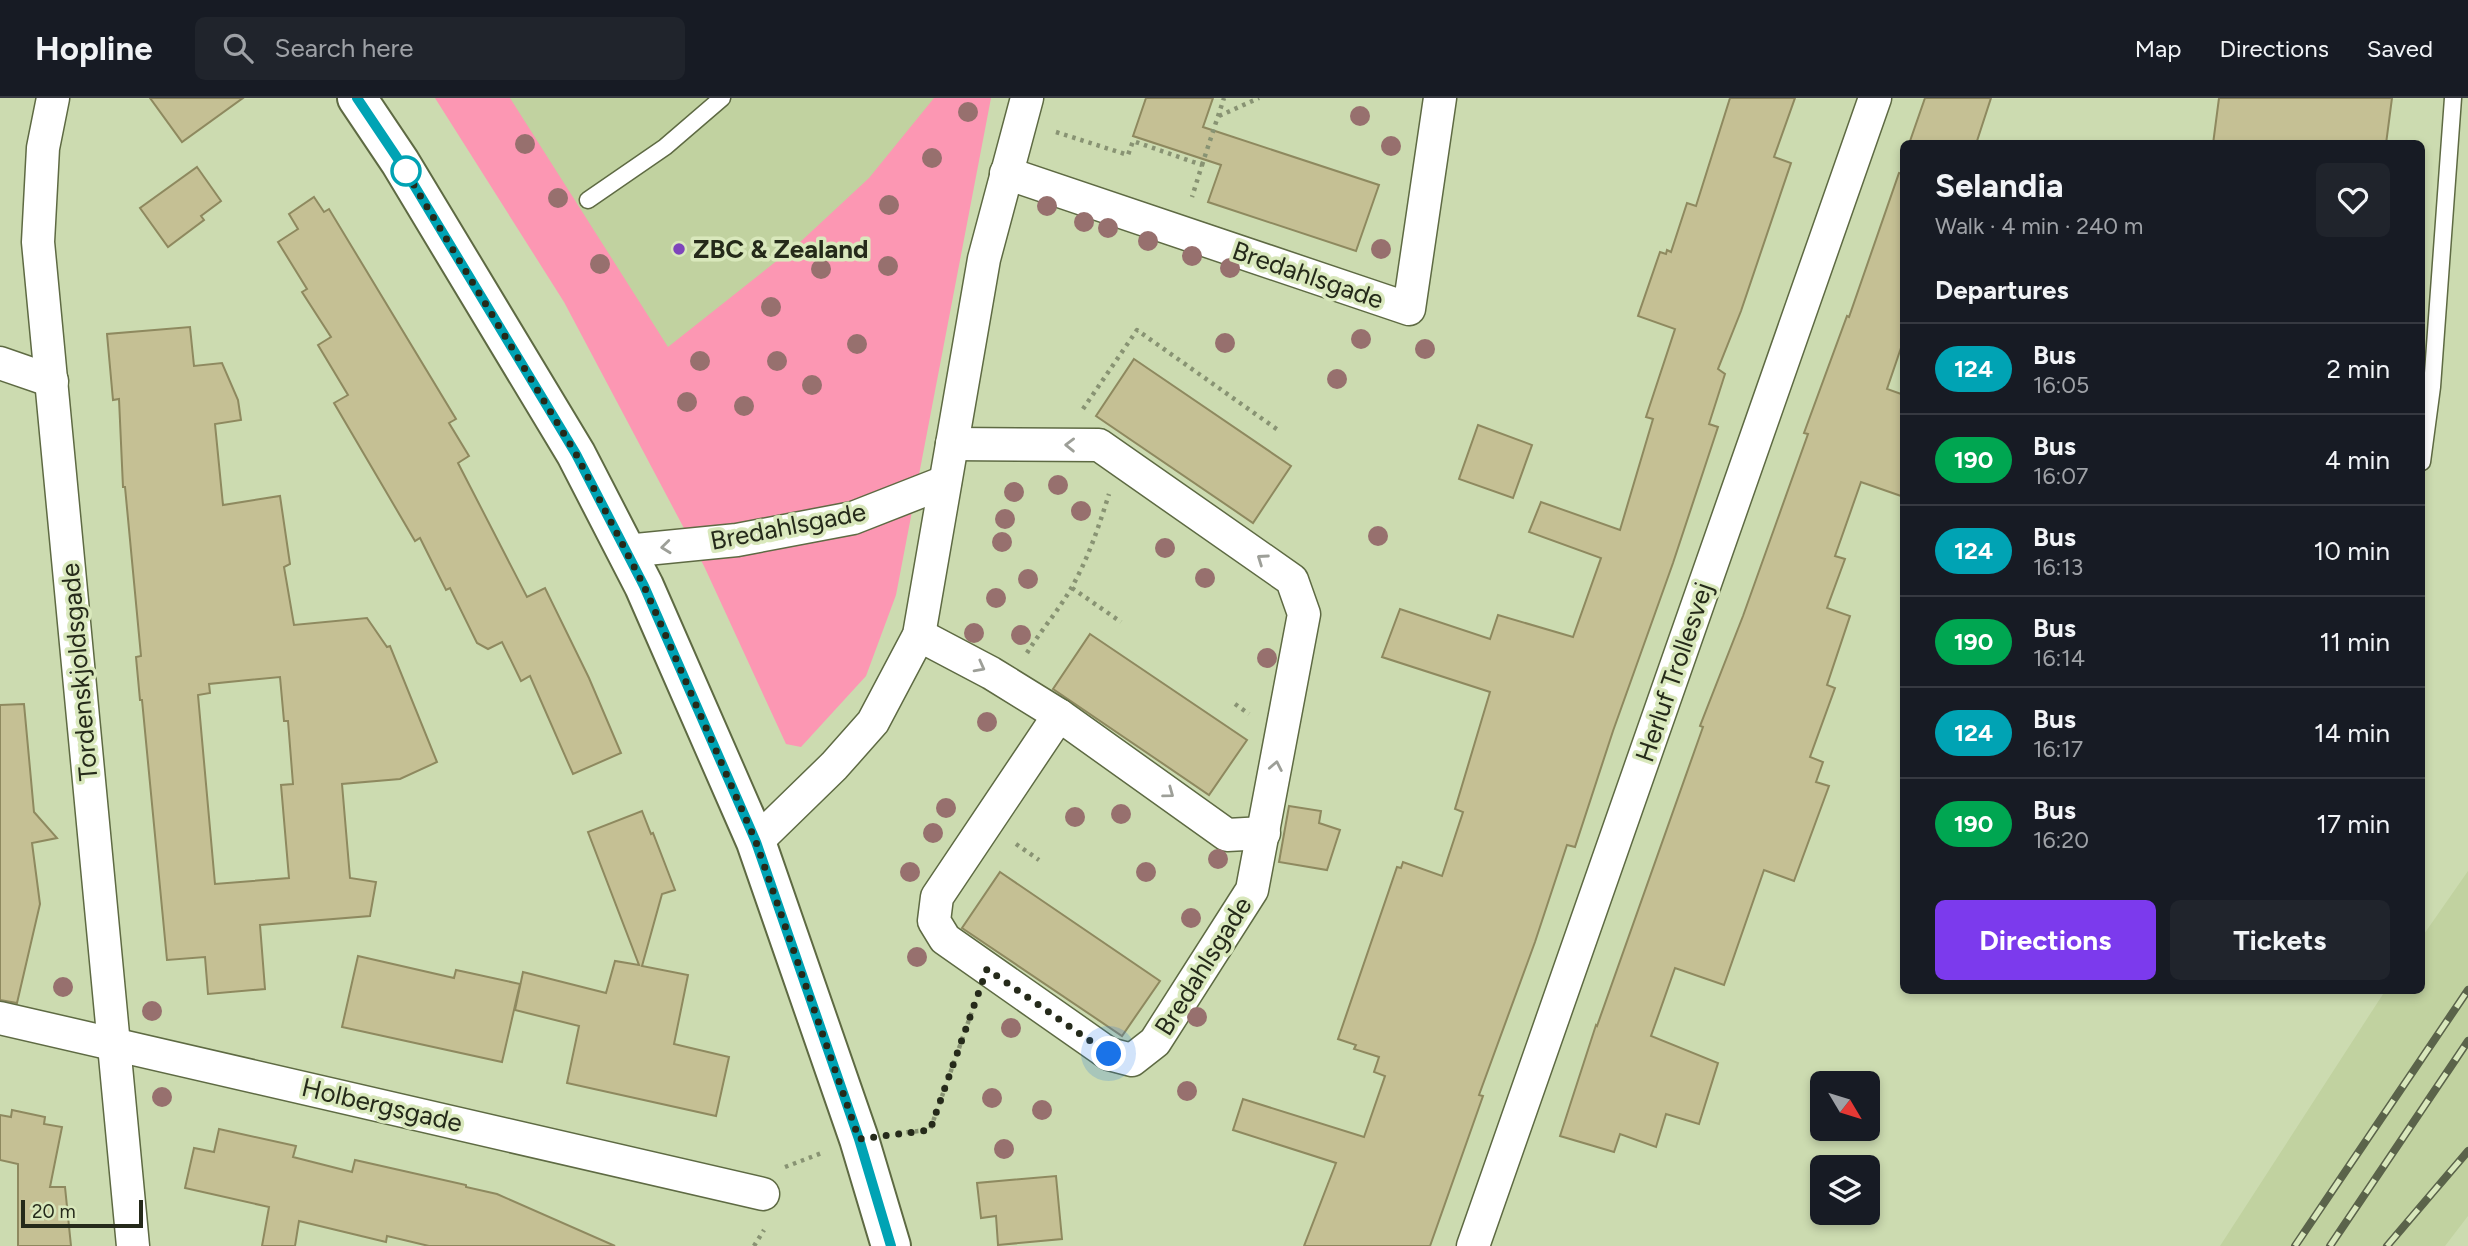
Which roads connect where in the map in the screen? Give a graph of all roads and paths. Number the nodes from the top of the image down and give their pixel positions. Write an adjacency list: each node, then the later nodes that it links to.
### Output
1 (53, 98): 17 (street, Tordenskjoldsgade)
2 (357, 98): 24 (street)
3 (722, 98): 15 (lane)
4 (1027, 98): 13 (street)
5 (1224, 98): 10 (path)
6 (1259, 98): 10 (path)
7 (1440, 98): 13 (street, Bredahlsgade)
8 (1875, 98): 39 (street, Herluf Trollesvej)
9 (2454, 98): 19 (lane)
10 (1218, 116): 12 (path)
11 (1048, 130): 12 (path)
12 (1202, 164): 14 (path)
13 (1006, 173): 20 (street)
14 (1192, 199)
15 (588, 200)
16 (0, 363): 17 (street)
17 (52, 381): 34 (street, Tordenskjoldsgade)
18 (1278, 430): 21 (path)
19 (2425, 440)
20 (952, 444): 21 (street, Bredahlsgade); 23 (street)
21 (1059, 445): 22 (street, Bredahlsgade, one-way to 21)
22 (1121, 460): 25 (path); 30 (street, Bredahlsgade, one-way to 22)
23 (945, 482): 24 (street, Bredahlsgade, one-way to 24); 27 (street)
24 (626, 551): 31 (street)
25 (1072, 588): 26 (path); 28 (path)
26 (1121, 622)
27 (919, 635): 28 (street, one-way to 28); 31 (street)
28 (1010, 685): 29 (street)
29 (1059, 715): 30 (street, one-way to 30); 32 (street, Bredahlsgade)
30 (1264, 834): 32 (street, Bredahlsgade)
31 (756, 842): 35 (street)
32 (987, 969): 35 (path)
33 (0, 1018): 34 (street, Holbergsgade)
34 (114, 1044): 36 (street, Holbergsgade); 37 (street, Tordenskjoldsgade)
35 (859, 1139): 36 (path); 38 (street)
36 (763, 1194)
37 (133, 1246)
38 (891, 1246)
39 (1473, 1246)

